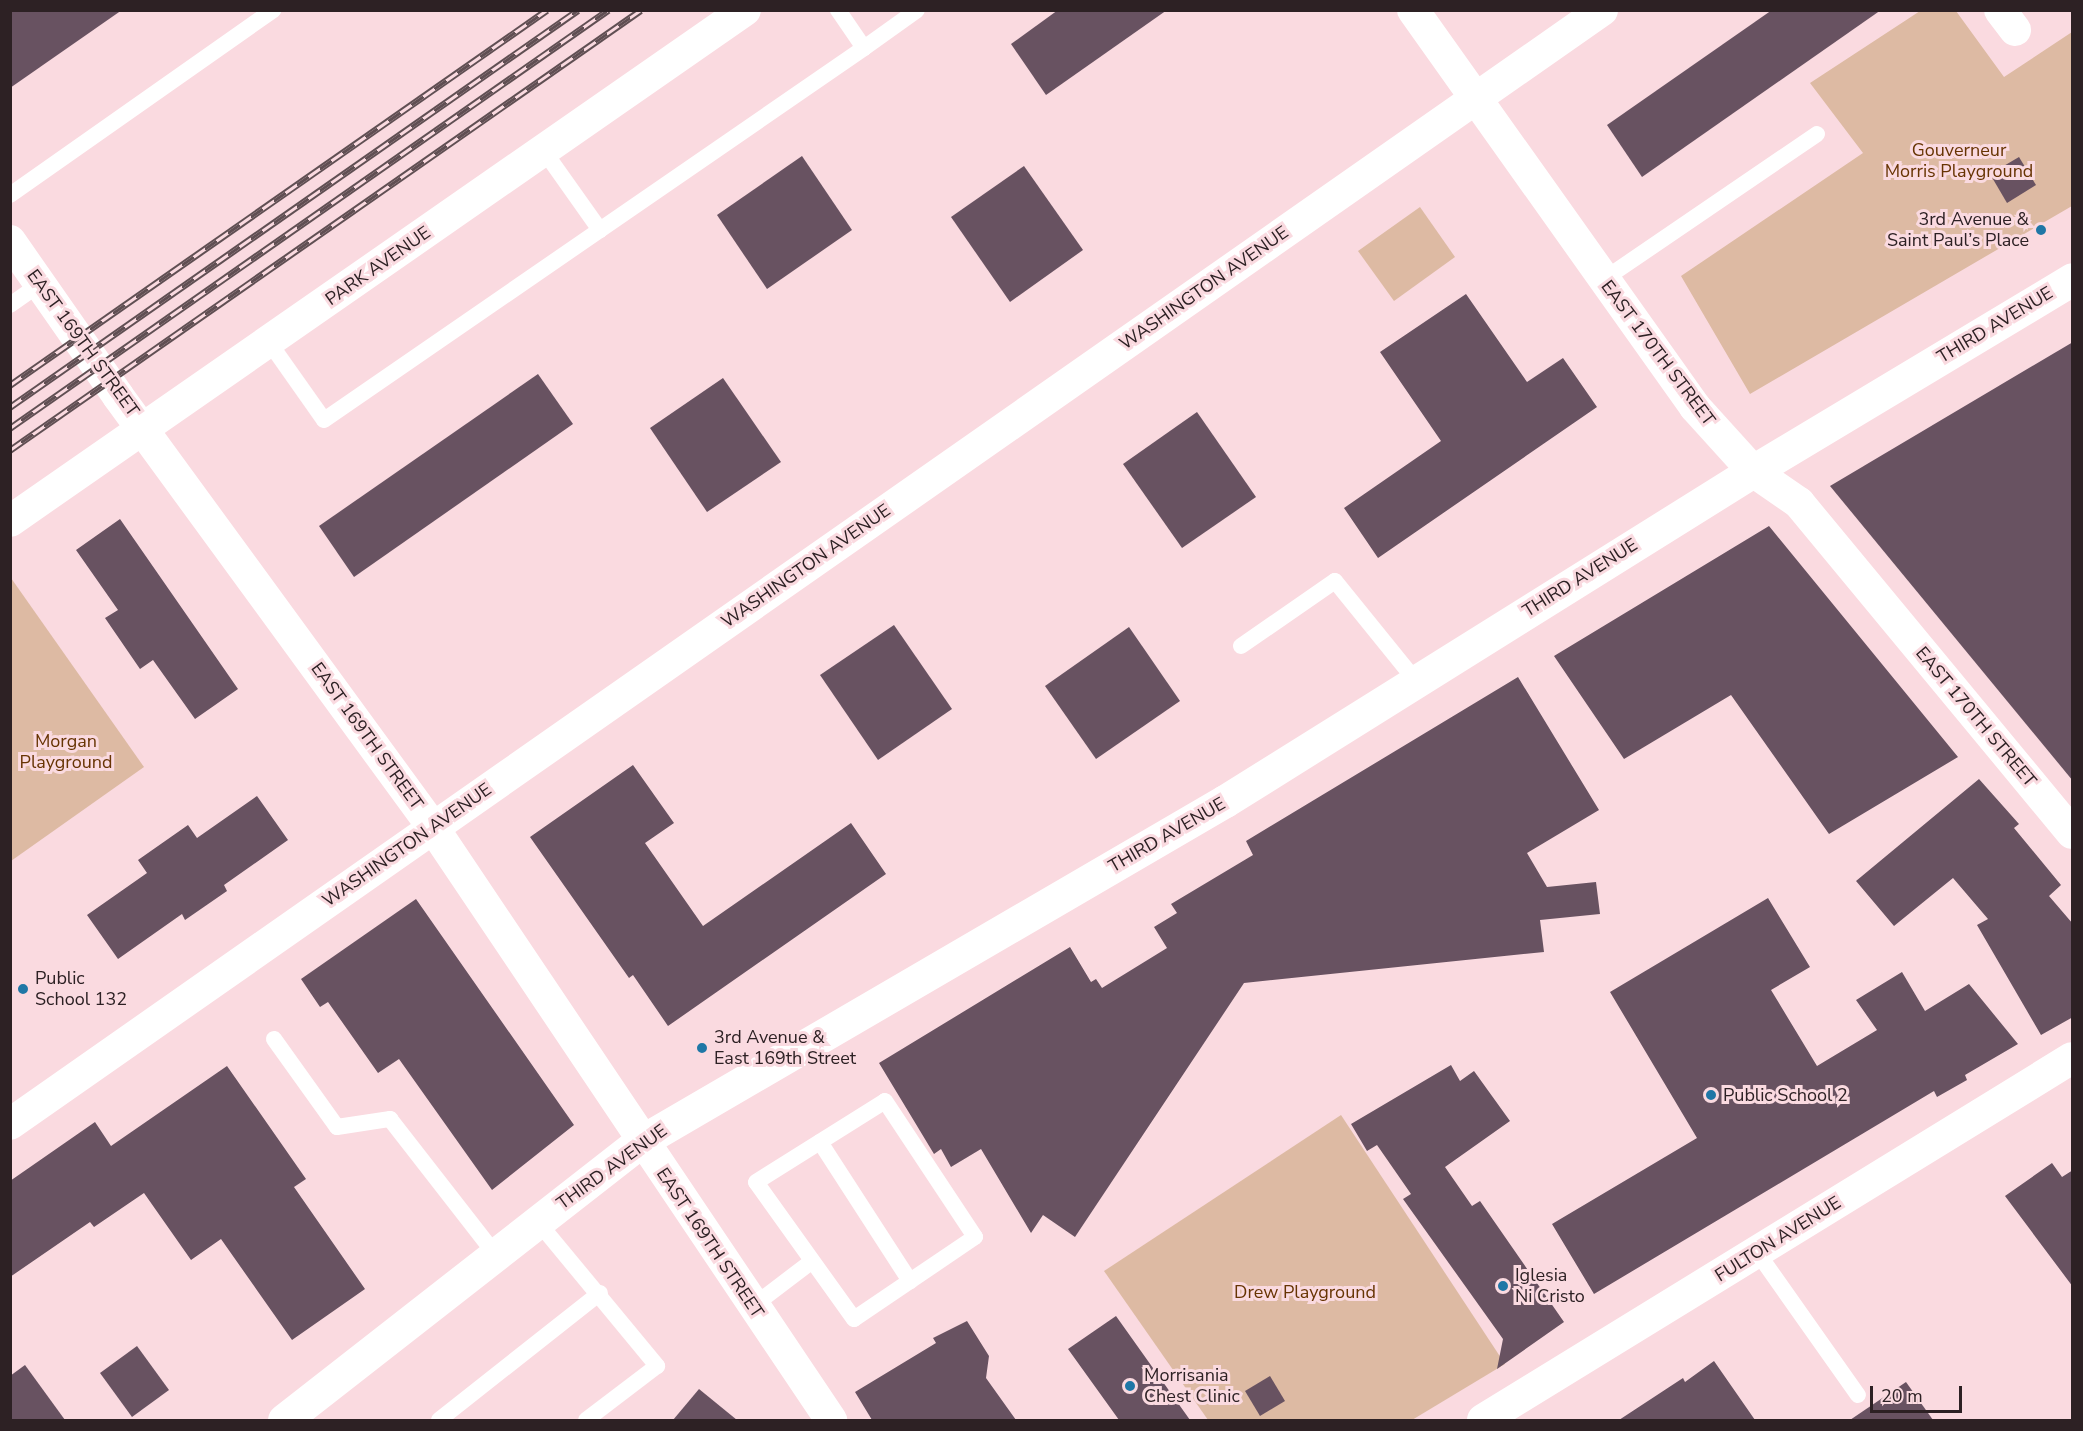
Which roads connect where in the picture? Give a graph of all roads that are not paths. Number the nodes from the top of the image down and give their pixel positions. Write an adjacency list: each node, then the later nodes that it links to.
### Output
1 (273, 10): 11 (lane)
2 (745, 10): 10 (street, PARK AVENUE)
3 (838, 10): 7 (lane)
4 (916, 10): 7 (lane)
5 (1413, 10): 8 (street, EAST 170TH STREET)
6 (1602, 10): 8 (street, WASHINGTON AVENUE)
7 (864, 48): 12 (lane)
8 (1474, 100): 15 (street, EAST 170TH STREET); 24 (street, WASHINGTON AVENUE)
9 (1817, 134): 15 (lane)
10 (544, 151): 12 (lane); 18 (street, PARK AVENUE)
11 (10, 195)
12 (600, 230): 18 (lane)
13 (10, 241): 16 (street, EAST 169TH STREET)
14 (2073, 279): 20 (main road, THIRD AVENUE)
15 (1603, 280): 20 (street, EAST 170TH STREET)
16 (40, 284): 17 (lane); 19 (street, EAST 169TH STREET)
17 (10, 305)
18 (269, 342): 19 (street, PARK AVENUE)
19 (145, 428): 21 (street, PARK AVENUE); 24 (street, EAST 169TH STREET)
20 (1753, 471): 23 (main road, THIRD AVENUE); 25 (street, EAST 170TH STREET)
21 (10, 521)
22 (1241, 646): 23 (lane)
23 (1416, 681): 29 (main road, THIRD AVENUE)
24 (432, 826): 28 (street, WASHINGTON AVENUE); 29 (street, EAST 169TH STREET)
25 (2073, 833)
26 (274, 1040): 33 (lane)
27 (2073, 1058): 32 (street, FULTON AVENUE)
28 (10, 1125)
29 (640, 1142): 31 (main road, THIRD AVENUE); 37 (street, EAST 169TH STREET)
30 (820, 1142): 34 (lane); 35 (lane); 35 (lane)
31 (538, 1222): 33 (main road, THIRD AVENUE); 36 (lane)
32 (1756, 1252): 38 (lane); 43 (street, FULTON AVENUE)
33 (496, 1255): 39 (main road, THIRD AVENUE)
34 (811, 1263): 35 (lane); 37 (lane)
35 (910, 1281)
36 (600, 1293): 40 (lane); 41 (lane)
37 (753, 1306): 42 (street, EAST 169TH STREET)
38 (1858, 1395)
39 (284, 1420)
40 (439, 1420)
41 (586, 1420)
42 (831, 1420)
43 (1483, 1420)

